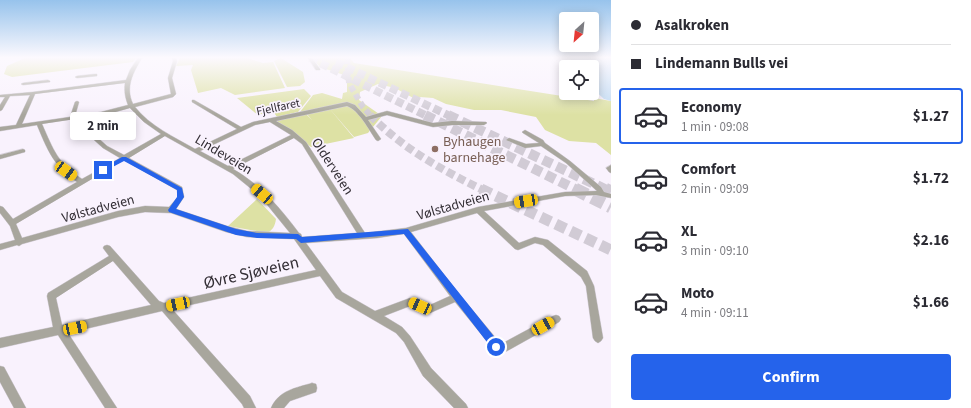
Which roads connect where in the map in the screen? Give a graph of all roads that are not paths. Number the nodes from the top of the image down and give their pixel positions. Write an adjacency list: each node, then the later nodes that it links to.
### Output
1 (91, 77): 6 (street)
2 (128, 77): 5 (street, Lindeveien)
3 (170, 77): 13 (street)
4 (48, 81): 8 (street)
5 (127, 81): 6 (street); 13 (street, Lindeveien)
6 (87, 86): 7 (street)
7 (33, 93): 8 (street); 21 (street)
8 (20, 94): 9 (street)
9 (9, 95): 10 (street); 14 (street)
10 (0, 96)
11 (194, 101): 23 (street)
12 (76, 102): 16 (street)
13 (132, 106): 15 (street); 25 (street, Lindeveien)
14 (0, 108)
15 (84, 117): 16 (street); 33 (street)
16 (72, 119): 19 (street)
17 (365, 119): 18 (street, Fjellfaret); 20 (street); 27 (street, Fjellfaret)
18 (271, 120): 23 (street, Fjellfaret); 26 (street, Olderveien)
19 (39, 123): 21 (street); 37 (street)
20 (484, 123)
21 (18, 126): 22 (street)
22 (0, 128)
23 (240, 129): 31 (street, Fjellfaret)
24 (525, 132): 29 (street)
25 (165, 134): 31 (street, Lindeveien); 33 (street)
26 (294, 135): 35 (street); 45 (street, Olderveien)
27 (378, 139)
28 (509, 140): 29 (street)
29 (542, 144): 38 (street)
30 (23, 151): 32 (street)
31 (195, 151): 35 (street, Lindeveien)
32 (0, 157)
33 (124, 158): 37 (street); 41 (street)
34 (611, 167): 36 (street)
35 (228, 169): 46 (street, Lindeveien)
36 (611, 171)
37 (82, 182): 43 (street)
38 (602, 194): 39 (street, Vølstadveien); 42 (street, Vølstadveien)
39 (611, 196)
40 (0, 209): 43 (street)
41 (172, 210): 46 (street, Vølstadveien); 47 (street, Vølstadveien)
42 (478, 210): 44 (street, Vølstadveien); 57 (street)
43 (12, 223): 47 (street)
44 (406, 231): 45 (street, Vølstadveien); 52 (street)
45 (363, 236): 46 (street, Vølstadveien)
46 (299, 238): 51 (street, Lindeveien)
47 (19, 243): 48 (street, Vølstadveien)
48 (0, 247)
49 (107, 248): 50 (street)
50 (113, 257): 53 (street); 56 (street)
51 (322, 272): 53 (street, Øvre Sjøveien); 54 (street, Lindeveien)
52 (456, 298): 54 (street); 55 (street)
53 (164, 307): 56 (street, Øvre Sjøveien); 63 (street)
54 (376, 315): 65 (street, Lindeveien)
55 (556, 319)
56 (61, 330): 58 (street, Øvre Sjøveien); 62 (street)
57 (598, 338)
58 (0, 343)
59 (0, 371): 61 (street)
60 (312, 388): 64 (street)
61 (20, 408)
62 (110, 408)
63 (250, 408)
64 (277, 408)
65 (462, 408)

